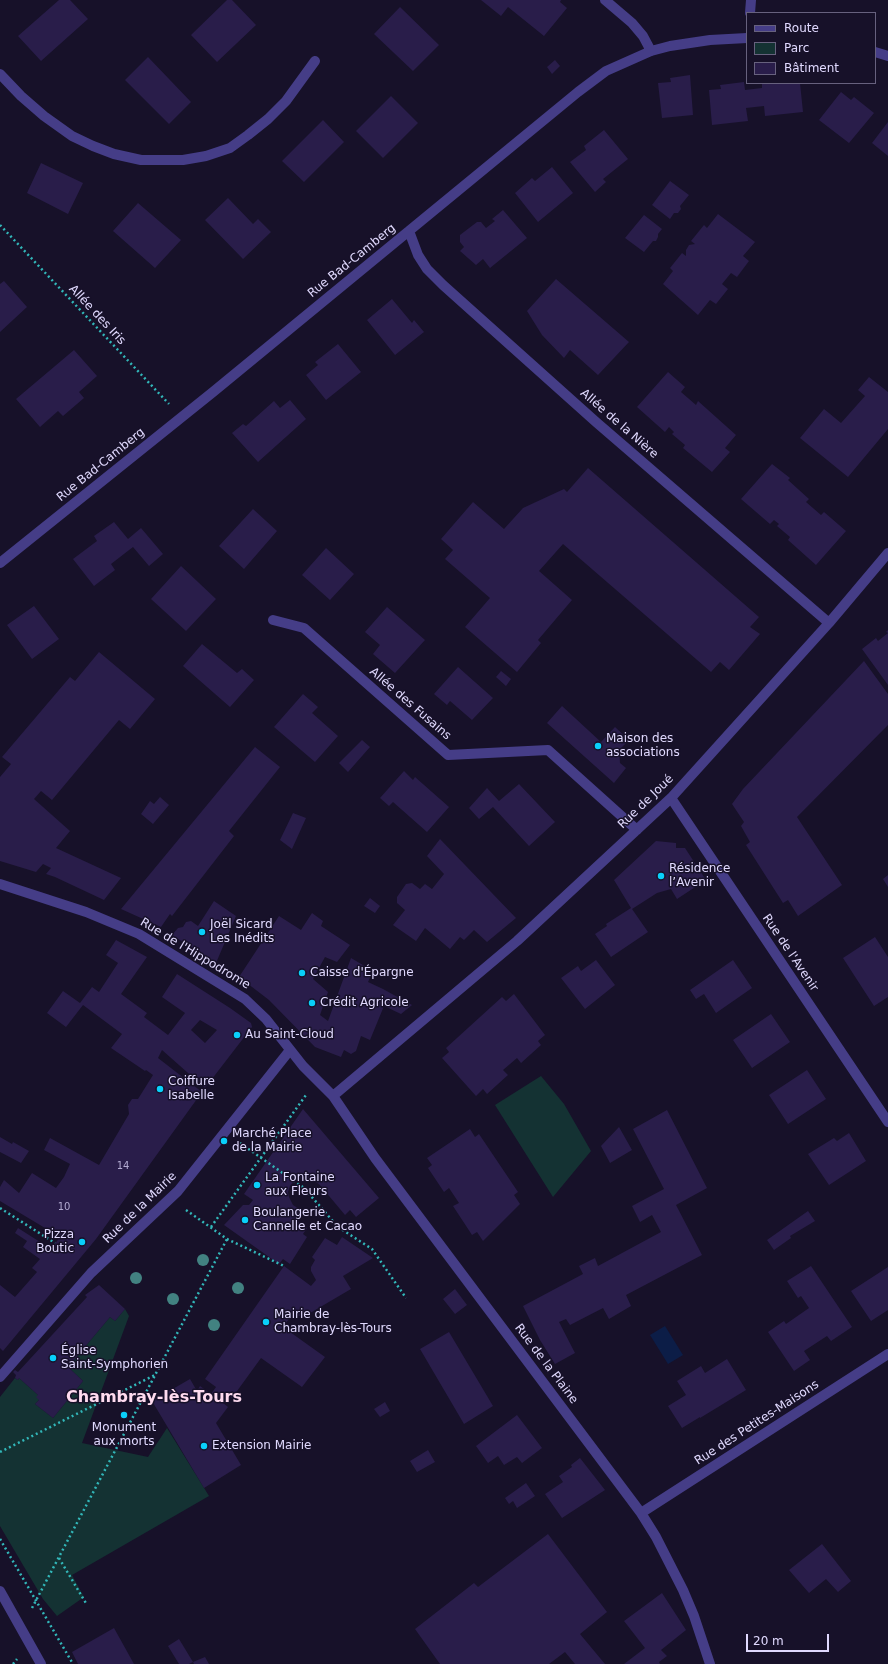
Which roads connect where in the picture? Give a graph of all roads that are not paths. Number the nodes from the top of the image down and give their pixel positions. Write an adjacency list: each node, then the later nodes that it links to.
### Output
1 (606, 0): 5 (street)
2 (751, 0): 3 (street)
3 (750, 12)
4 (746, 36): 5 (street, Rue Bad-Camberg)
5 (651, 51): 10 (street, Rue Bad-Camberg)
6 (876, 52): 7 (street)
7 (888, 56)
8 (314, 61): 9 (street)
9 (0, 74)
10 (409, 231): 12 (street, Rue Bad-Camberg); 14 (street, Allée de la Nière)
11 (888, 553): 14 (street, Rue de Joué)
12 (0, 563)
13 (273, 620): 16 (street, Allée des Fusains)
14 (829, 623): 15 (street, Rue de Joué)
15 (671, 798): 16 (street, Rue de Joué); 21 (street, Rue de l'Avenir)
16 (637, 830): 20 (street, Rue de Joué)
17 (0, 884): 18 (street, Rue de l'Hippodrome)
18 (290, 1050): 19 (street, Rue de l'Hippodrome); 23 (street, Rue de la Mairie)
19 (319, 1082): 20 (street, Rue de la Plaine)
20 (333, 1096): 24 (street, Rue de la Plaine)
21 (888, 1122)
22 (888, 1354): 24 (street, Rue des Petites-Maisons)
23 (0, 1377)
24 (641, 1514): 27 (street, Rue de la Plaine)
25 (0, 1591): 26 (street)
26 (41, 1664)
27 (710, 1664)

